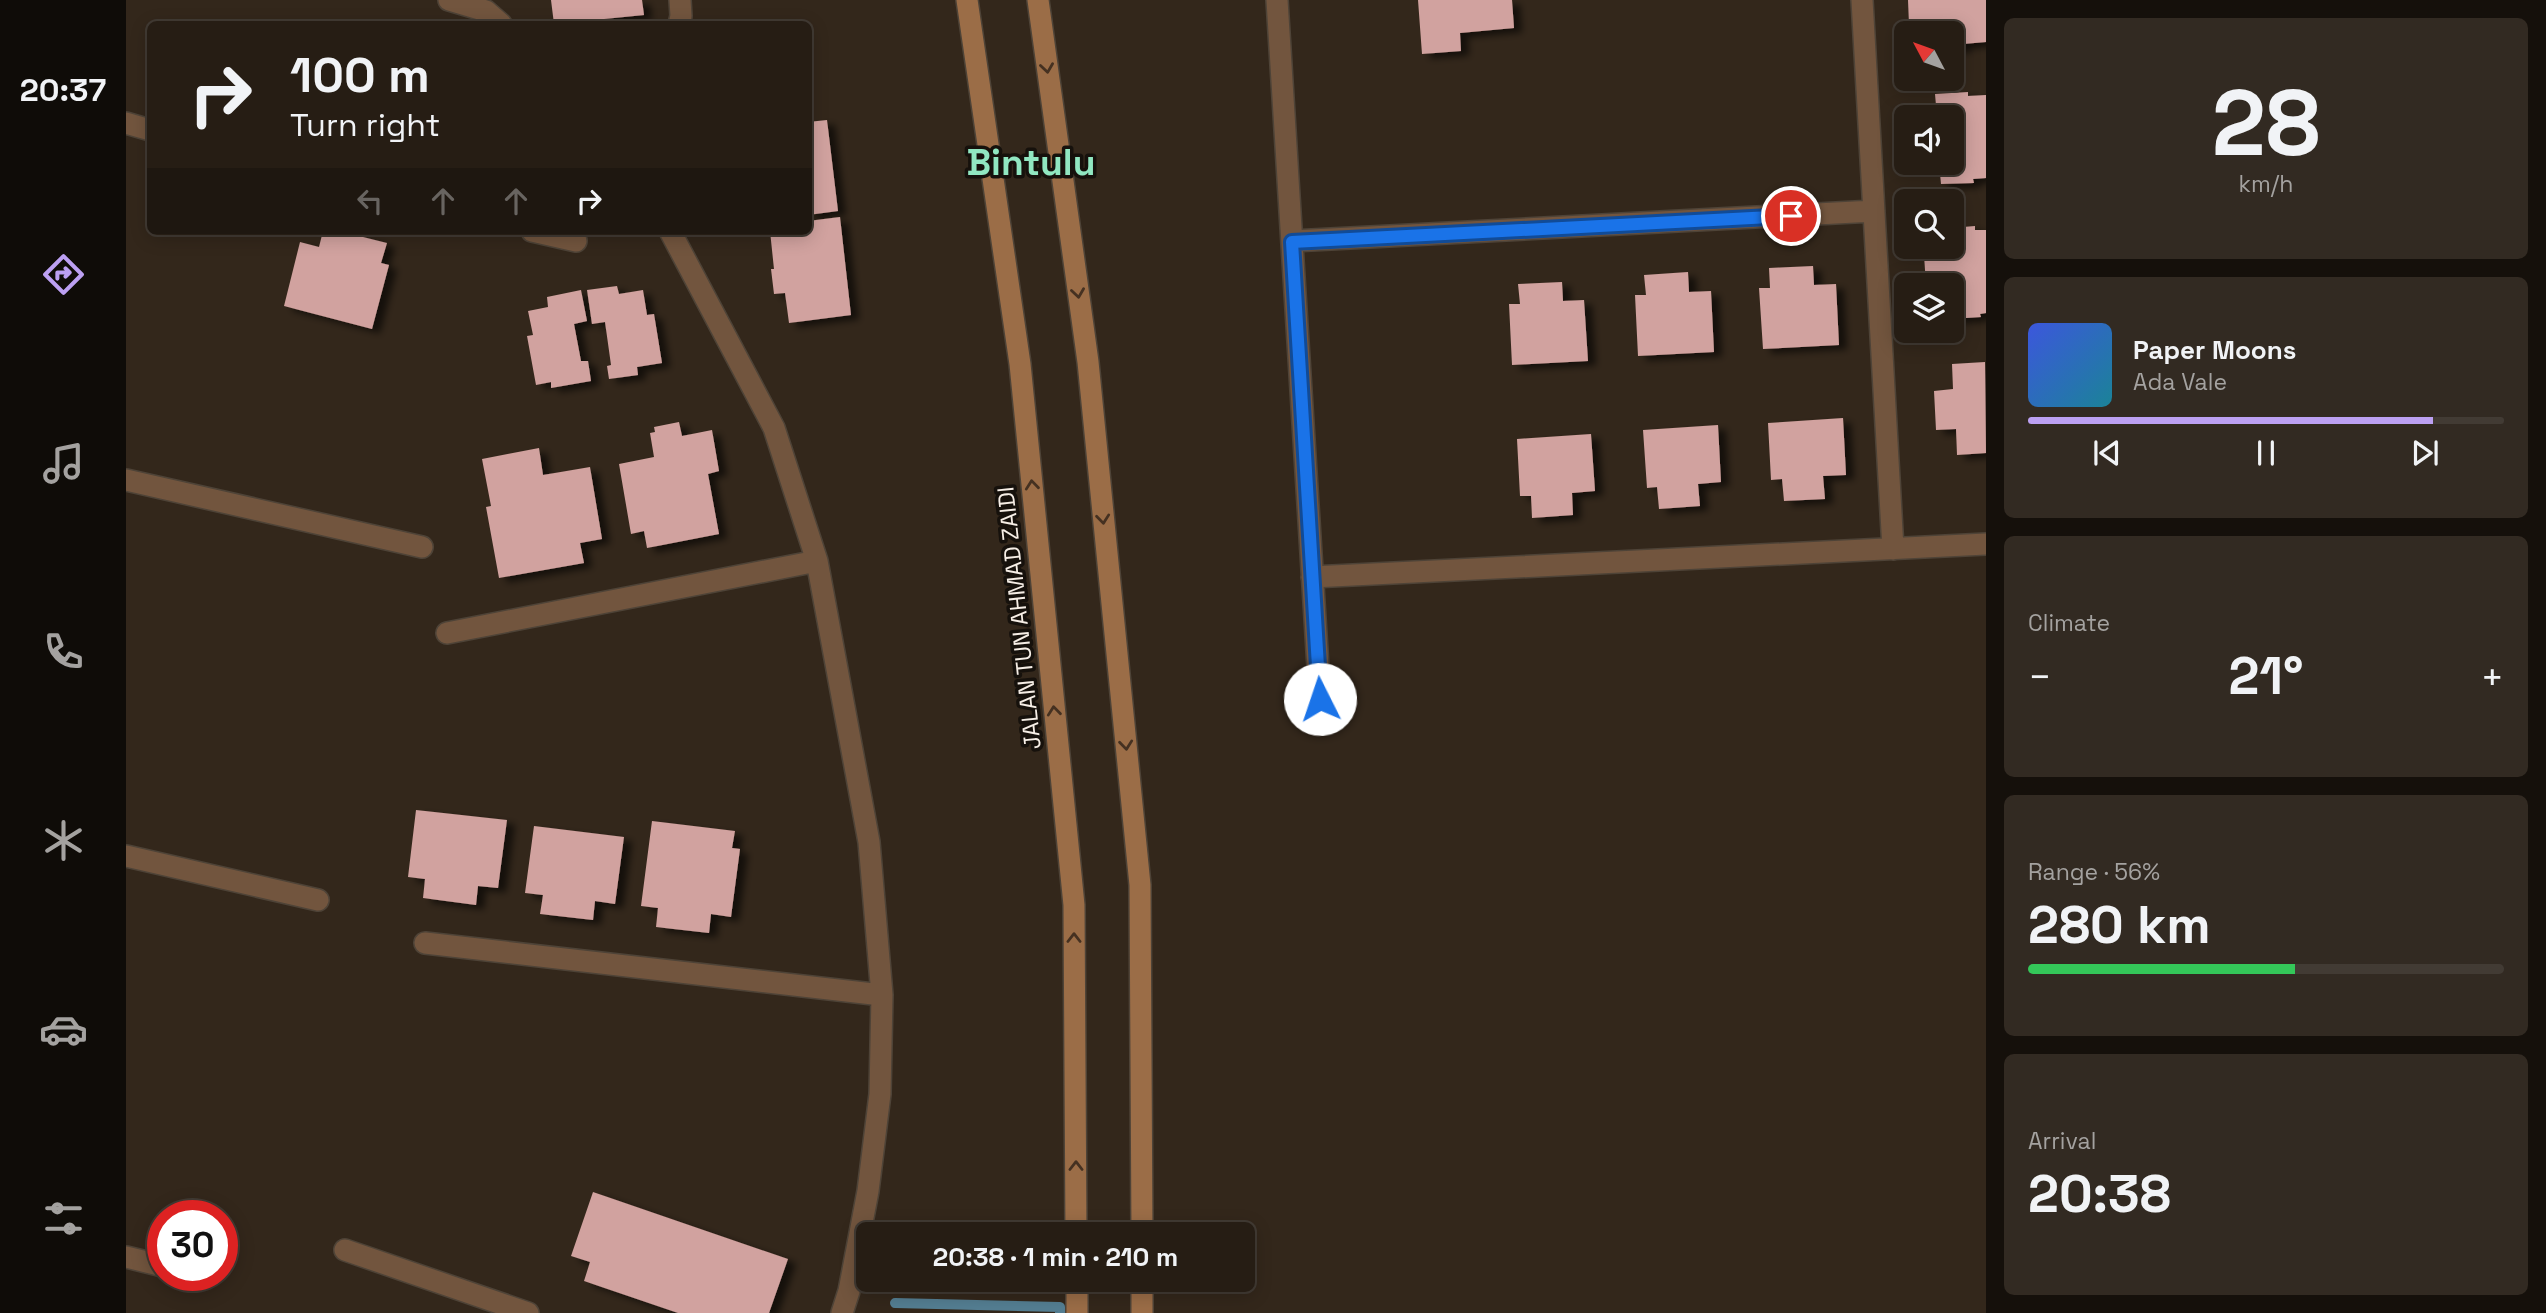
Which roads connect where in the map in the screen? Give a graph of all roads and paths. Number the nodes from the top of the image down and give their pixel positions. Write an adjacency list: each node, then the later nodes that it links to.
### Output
1 (449, 0): 7 (street)
2 (680, 0): 8 (street)
3 (967, 0): 28 (main road, JALAN TUN AHMAD ZAIDI, one-way to 3)
4 (1038, 0): 29 (main road, one-way to 29)
5 (1277, 0): 15 (street)
6 (1863, 0): 11 (street)
7 (497, 21)
8 (680, 21)
9 (126, 123): 10 (street)
10 (147, 129)
11 (1874, 211): 15 (street); 19 (street)
12 (549, 235): 14 (street)
13 (672, 235): 20 (street)
14 (576, 241)
15 (1292, 242): 21 (street)
16 (126, 480): 18 (street)
17 (1986, 544): 19 (street)
18 (422, 547)
19 (1893, 549): 21 (street)
20 (817, 561): 22 (street); 27 (street)
21 (1312, 577): 23 (street)
22 (447, 633)
23 (1320, 699)
24 (126, 856): 25 (street)
25 (318, 900)
26 (425, 943): 27 (street)
27 (882, 995): 36 (street)
28 (1076, 1222)
29 (1142, 1222)
30 (345, 1250): 35 (street)
31 (126, 1257): 32 (street)
32 (147, 1262)
33 (1077, 1292): 37 (main road)
34 (1142, 1292): 38 (main road)
35 (528, 1313)
36 (842, 1313)
37 (1077, 1313)
38 (1142, 1313)

